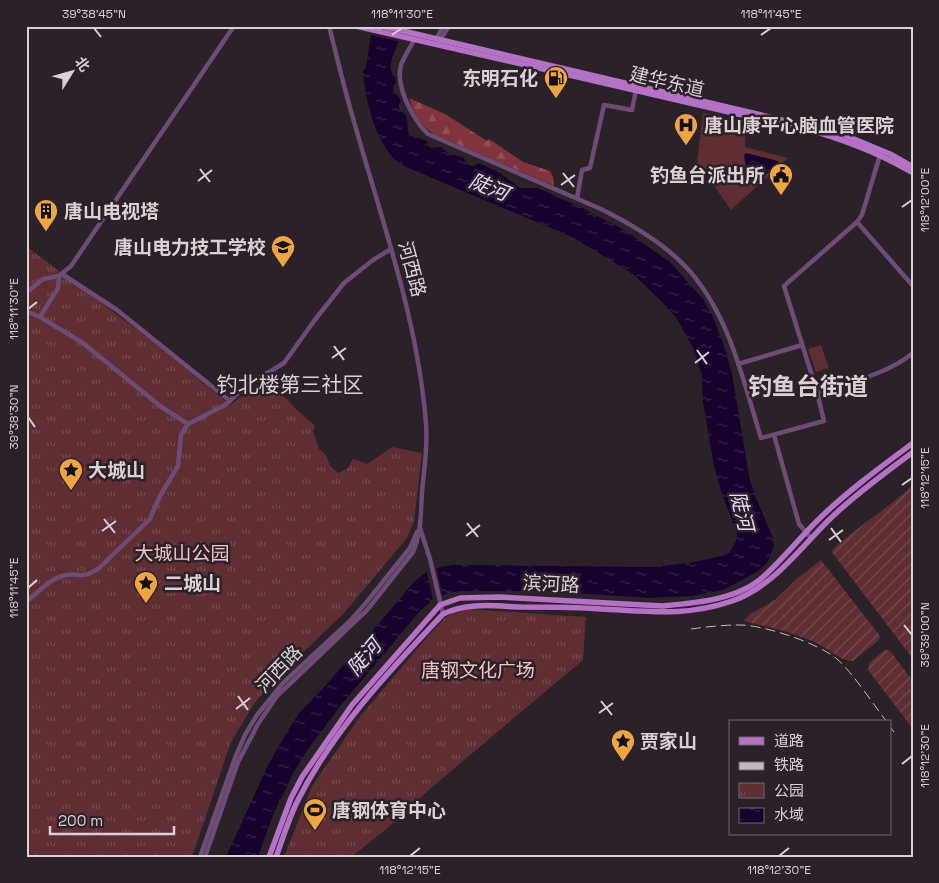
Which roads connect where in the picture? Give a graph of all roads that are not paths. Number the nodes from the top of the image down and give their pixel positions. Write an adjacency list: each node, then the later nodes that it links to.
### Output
1 (234, 26): 16 (street)
2 (329, 26): 15 (street, 河西路)
3 (356, 26): 7 (main road)
4 (382, 26): 7 (main road)
5 (443, 26): 8 (street)
6 (449, 26): 8 (street)
7 (410, 37): 8 (main road, 建华东道); 13 (street)
8 (438, 41): 9 (main road, 建华东道); 11 (main road, 建华东道)
9 (636, 90): 10 (main road, 建华东道); 13 (street)
10 (880, 155): 12 (main road, 建华东道); 14 (street)
11 (913, 168)
12 (913, 173)
13 (577, 198): 23 (street)
14 (857, 222): 17 (street); 21 (street)
15 (392, 249): 25 (street); 30 (street, 河西路)
16 (61, 275): 18 (street); 20 (street); 25 (street)
17 (912, 285)
18 (26, 293)
19 (26, 311): 20 (street)
20 (40, 317): 26 (street)
21 (802, 345): 23 (street); 24 (street)
22 (913, 353): 24 (street)
23 (738, 364): 27 (street)
24 (818, 392): 27 (street)
25 (230, 402): 26 (street)
26 (188, 424): 33 (street)
27 (774, 435): 31 (street)
28 (913, 443): 31 (main road, 滨河路)
29 (913, 452): 32 (main road, 滨河路)
30 (419, 527): 34 (street); 36 (street, 河西路); 37 (street, 河西路)
31 (806, 532): 32 (street); 34 (main road, 滨河路)
32 (811, 538): 35 (main road, 滨河路)
33 (26, 601)
34 (440, 603): 35 (street); 38 (main road)
35 (443, 614): 39 (main road)
36 (200, 857)
37 (205, 857)
38 (269, 857)
39 (276, 857)

